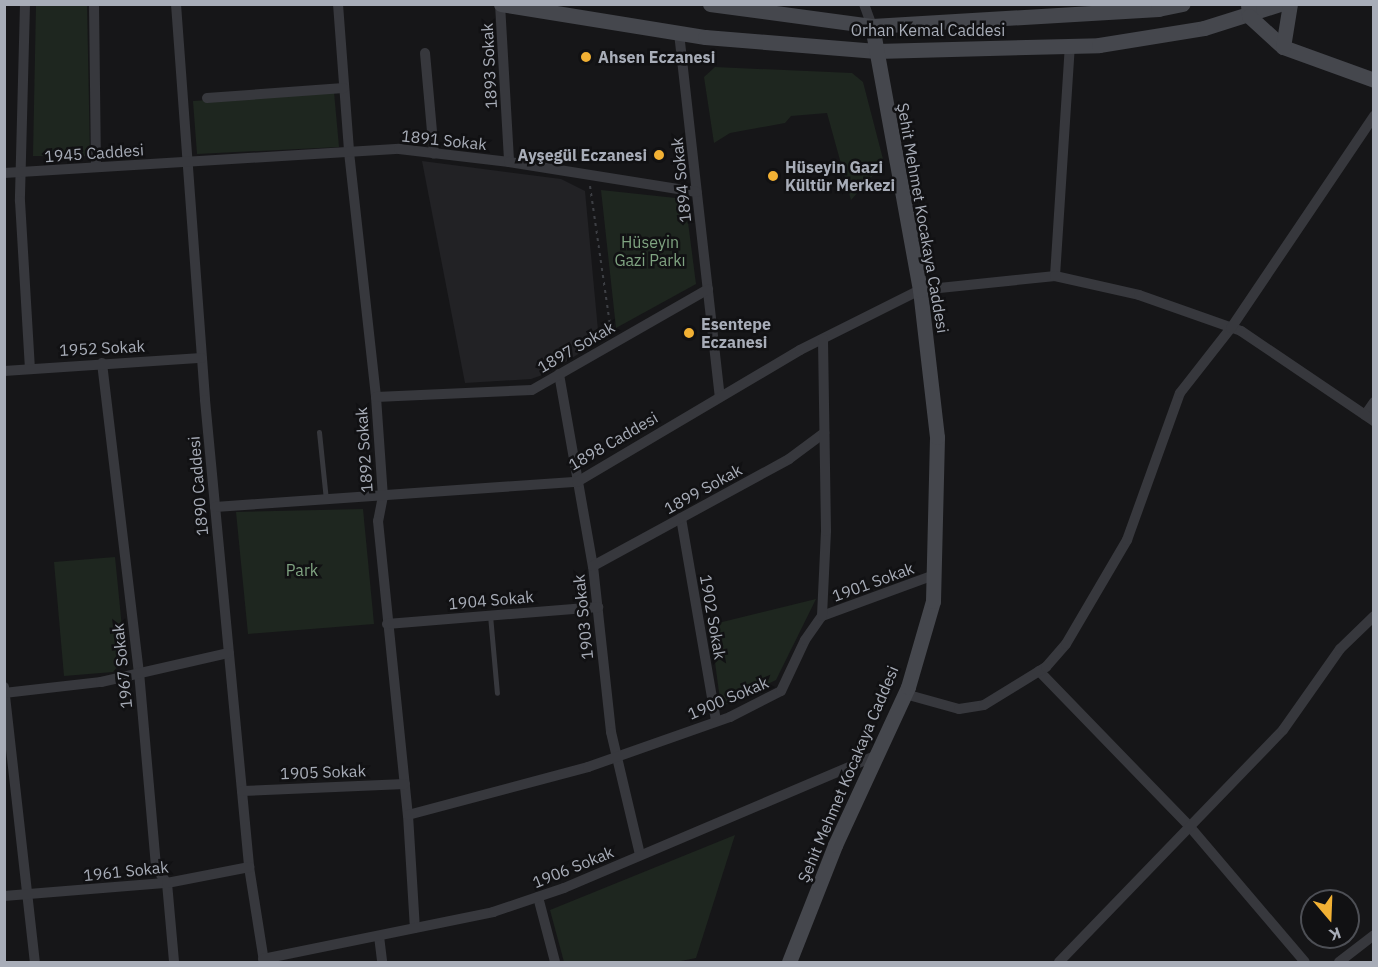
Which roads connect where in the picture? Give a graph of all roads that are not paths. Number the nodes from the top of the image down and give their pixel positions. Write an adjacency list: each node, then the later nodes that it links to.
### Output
1 (25, 4): 28 (street)
2 (94, 4): 27 (street)
3 (176, 4): 25 (street, 1890 Caddesi)
4 (338, 4): 20 (street, 1892 Sokak)
5 (500, 4): 14 (main road, Orhan Kemal Caddesi); 26 (street, 1893 Sokak)
6 (710, 4): 13 (main road, Orhan Kemal Caddesi)
7 (864, 4): 13 (street)
8 (1182, 4): 12 (main road, Orhan Kemal Caddesi)
9 (1280, 4): 11 (main road, Orhan Kemal Caddesi)
10 (1290, 4): 16 (main road)
11 (1249, 10): 15 (main road, Orhan Kemal Caddesi); 16 (main road)
12 (1010, 11): 13 (main road, Orhan Kemal Caddesi)
13 (872, 26): 17 (main road, Şehit Mehmet Kocakaya Caddesi)
14 (679, 33): 17 (main road, Orhan Kemal Caddesi); 30 (street, 1894 Sokak)
15 (1070, 46): 17 (main road, Orhan Kemal Caddesi); 31 (street)
16 (1283, 47): 19 (main road)
17 (876, 51): 33 (main road, Şehit Mehmet Kocakaya Caddesi)
18 (425, 53): 24 (street)
19 (1374, 80)
20 (344, 88): 21 (street); 23 (street, 1892 Sokak)
21 (207, 98)
22 (1374, 116): 34 (street)
23 (349, 152): 24 (street, 1891 Sokak); 25 (street, 1891 Sokak); 42 (street, 1892 Sokak)
24 (434, 154): 26 (street, 1891 Sokak)
25 (185, 162): 27 (street, 1945 Caddesi); 36 (street, 1890 Caddesi)
26 (509, 162): 30 (street, 1891 Sokak)
27 (96, 167): 28 (street, 1945 Caddesi)
28 (21, 172): 29 (street, 1945 Caddesi); 38 (street)
29 (4, 173)
30 (697, 192): 32 (street, 1894 Sokak)
31 (1055, 276): 33 (street); 34 (street)
32 (708, 289): 40 (street, 1897 Sokak); 41 (street, 1894 Sokak)
33 (920, 290): 35 (street, 1898 Caddesi); 53 (main road, Şehit Mehmet Kocakaya Caddesi)
34 (1231, 328): 44 (street); 60 (street)
35 (822, 339): 41 (street, 1898 Caddesi); 46 (street)
36 (201, 358): 37 (street, 1952 Sokak); 50 (street, 1890 Caddesi)
37 (102, 363): 38 (street, 1952 Sokak); 61 (street, 1967 Sokak)
38 (30, 367): 39 (street, 1952 Sokak)
39 (4, 371)
40 (559, 374): 42 (street, 1897 Sokak); 47 (street, 1903 Sokak)
41 (720, 396): 47 (street, 1898 Caddesi)
42 (376, 397): 48 (street, 1892 Sokak)
43 (1374, 402): 44 (street)
44 (1369, 418)
45 (319, 432): 49 (lane)
46 (825, 433): 51 (street, 1899 Sokak); 56 (street)
47 (578, 482): 48 (street, 1898 Caddesi); 52 (street, 1903 Sokak)
48 (383, 496): 49 (street, 1898 Caddesi); 58 (street, 1892 Sokak)
49 (326, 500): 50 (street, 1898 Caddesi)
50 (215, 507): 59 (street, 1890 Caddesi)
51 (681, 518): 52 (street, 1899 Sokak); 65 (street, 1902 Sokak)
52 (593, 566): 54 (street, 1903 Sokak)
53 (934, 575): 56 (street, 1901 Sokak); 64 (main road, Şehit Mehmet Kocakaya Caddesi)
54 (598, 607): 55 (street, 1904 Sokak); 67 (street, 1903 Sokak)
55 (490, 614): 58 (street, 1904 Sokak); 63 (lane)
56 (822, 616): 65 (street, 1900 Sokak)
57 (1374, 616): 71 (street)
58 (387, 624): 68 (street, 1892 Sokak)
59 (229, 653): 61 (street); 69 (street, 1890 Caddesi)
60 (1039, 671): 64 (street); 71 (street)
61 (139, 672): 62 (street); 74 (street, 1967 Sokak)
62 (6, 691): 75 (street)
63 (497, 693)
64 (904, 694): 66 (main road, Şehit Mehmet Kocakaya Caddesi)
65 (716, 722): 67 (street, 1900 Sokak)
66 (878, 754): 72 (street, 1906 Sokak); 86 (main road, Şehit Mehmet Kocakaya Caddesi)
67 (616, 757): 70 (street, 1900 Sokak); 72 (street, 1903 Sokak)
68 (405, 784): 69 (street, 1905 Sokak); 70 (street, 1892 Sokak)
69 (242, 791): 73 (street, 1890 Caddesi)
70 (408, 814): 78 (street, 1892 Sokak)
71 (1190, 828): 87 (street); 88 (street)
72 (640, 855): 77 (street, 1906 Sokak)
73 (249, 867): 74 (street, 1961 Sokak); 81 (street, 1890 Caddesi)
74 (167, 883): 75 (street, 1961 Sokak); 83 (street, 1967 Sokak)
75 (27, 895): 76 (street, 1961 Sokak); 82 (street)
76 (4, 896)
77 (538, 897): 78 (street, 1906 Sokak); 85 (street)
78 (415, 928): 80 (street, 1906 Sokak)
79 (1374, 935): 89 (street)
80 (379, 936): 81 (street, 1906 Sokak); 84 (street)
81 (264, 961)
82 (34, 963)
83 (174, 963)
84 (382, 963)
85 (555, 963)
86 (789, 963)
87 (1059, 963)
88 (1305, 963)
89 (1339, 963)

